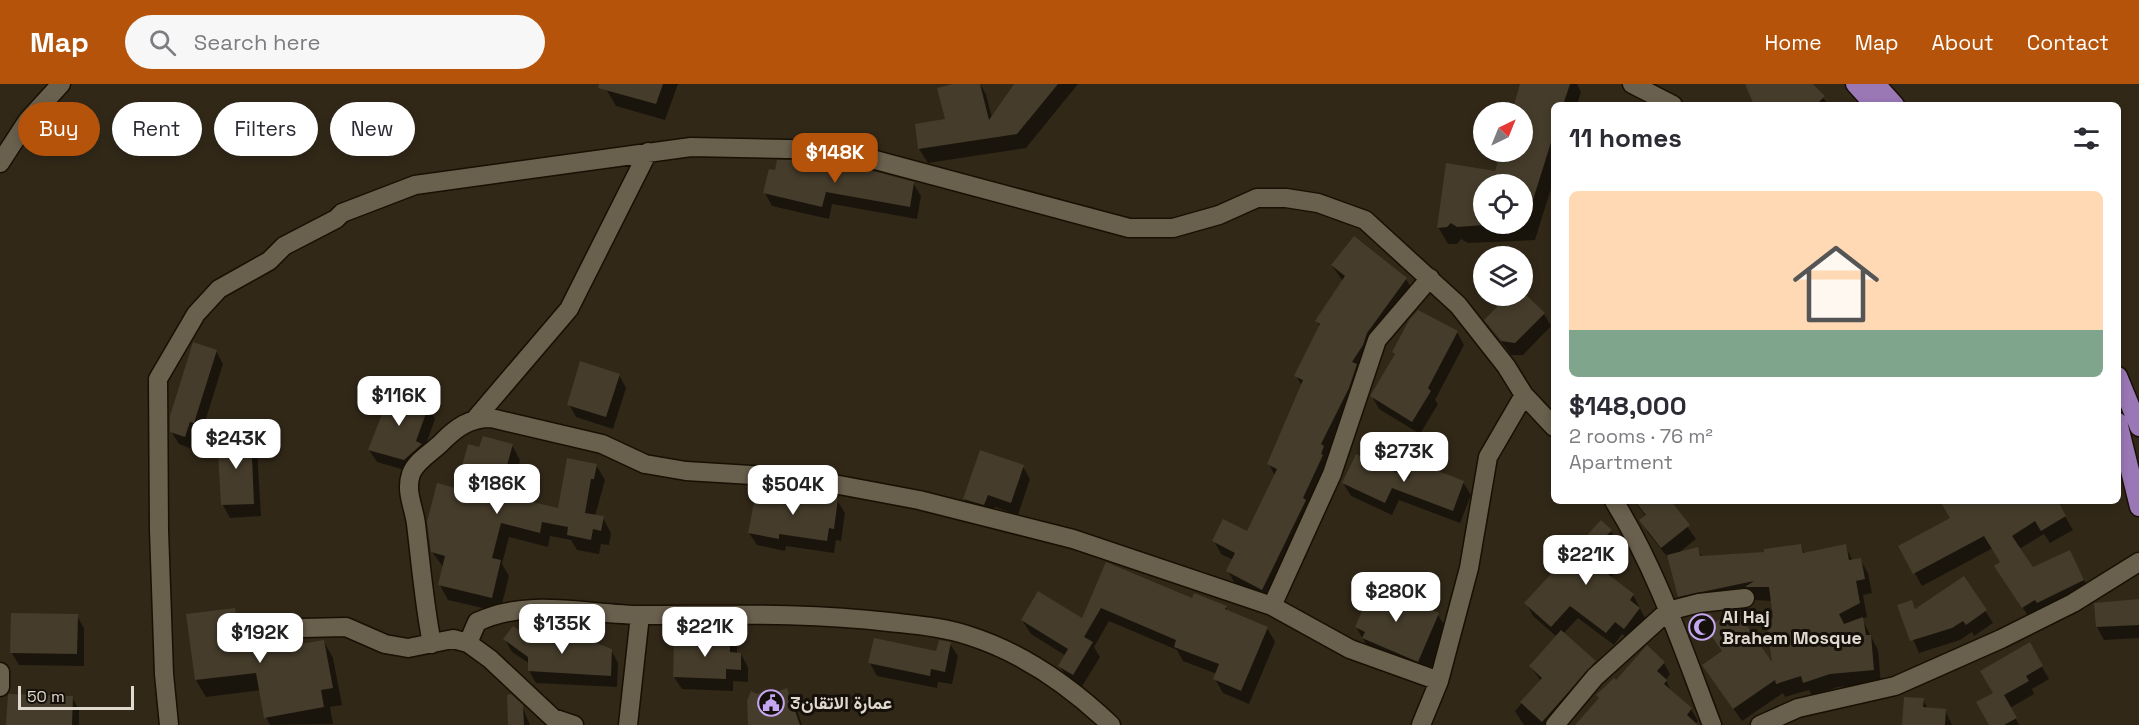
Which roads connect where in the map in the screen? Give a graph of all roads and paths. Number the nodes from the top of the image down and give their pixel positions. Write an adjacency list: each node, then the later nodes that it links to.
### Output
1 (61, 84): 9 (street)
2 (1632, 84): 5 (street)
3 (1855, 84): 6 (main road)
4 (1876, 84): 7 (main road)
5 (1667, 102)
6 (1871, 102)
7 (1892, 102)
8 (648, 152): 10 (street); 13 (street); 30 (street)
9 (0, 163)
10 (1430, 278): 12 (street); 21 (street)
11 (2121, 383): 15 (main road)
12 (1524, 394): 14 (street); 28 (street)
13 (476, 418): 21 (street); 26 (street)
14 (1551, 424)
15 (2139, 427)
16 (2121, 434): 18 (main road)
17 (1616, 504): 22 (street)
18 (2139, 507)
19 (2139, 562): 37 (street)
20 (1745, 598): 22 (street)
21 (1272, 606): 28 (street)
22 (1668, 611): 35 (street); 36 (street)
23 (640, 615): 25 (street); 32 (street); 33 (street)
24 (302, 628): 26 (street)
25 (468, 643): 26 (street); 31 (street)
26 (432, 644)
27 (0, 672): 29 (street)
28 (1439, 681): 34 (street)
29 (0, 687)
30 (169, 725)
31 (574, 725)
32 (628, 725)
33 (1111, 725)
34 (1421, 725)
35 (1555, 725)
36 (1712, 725)
37 (1760, 725)

